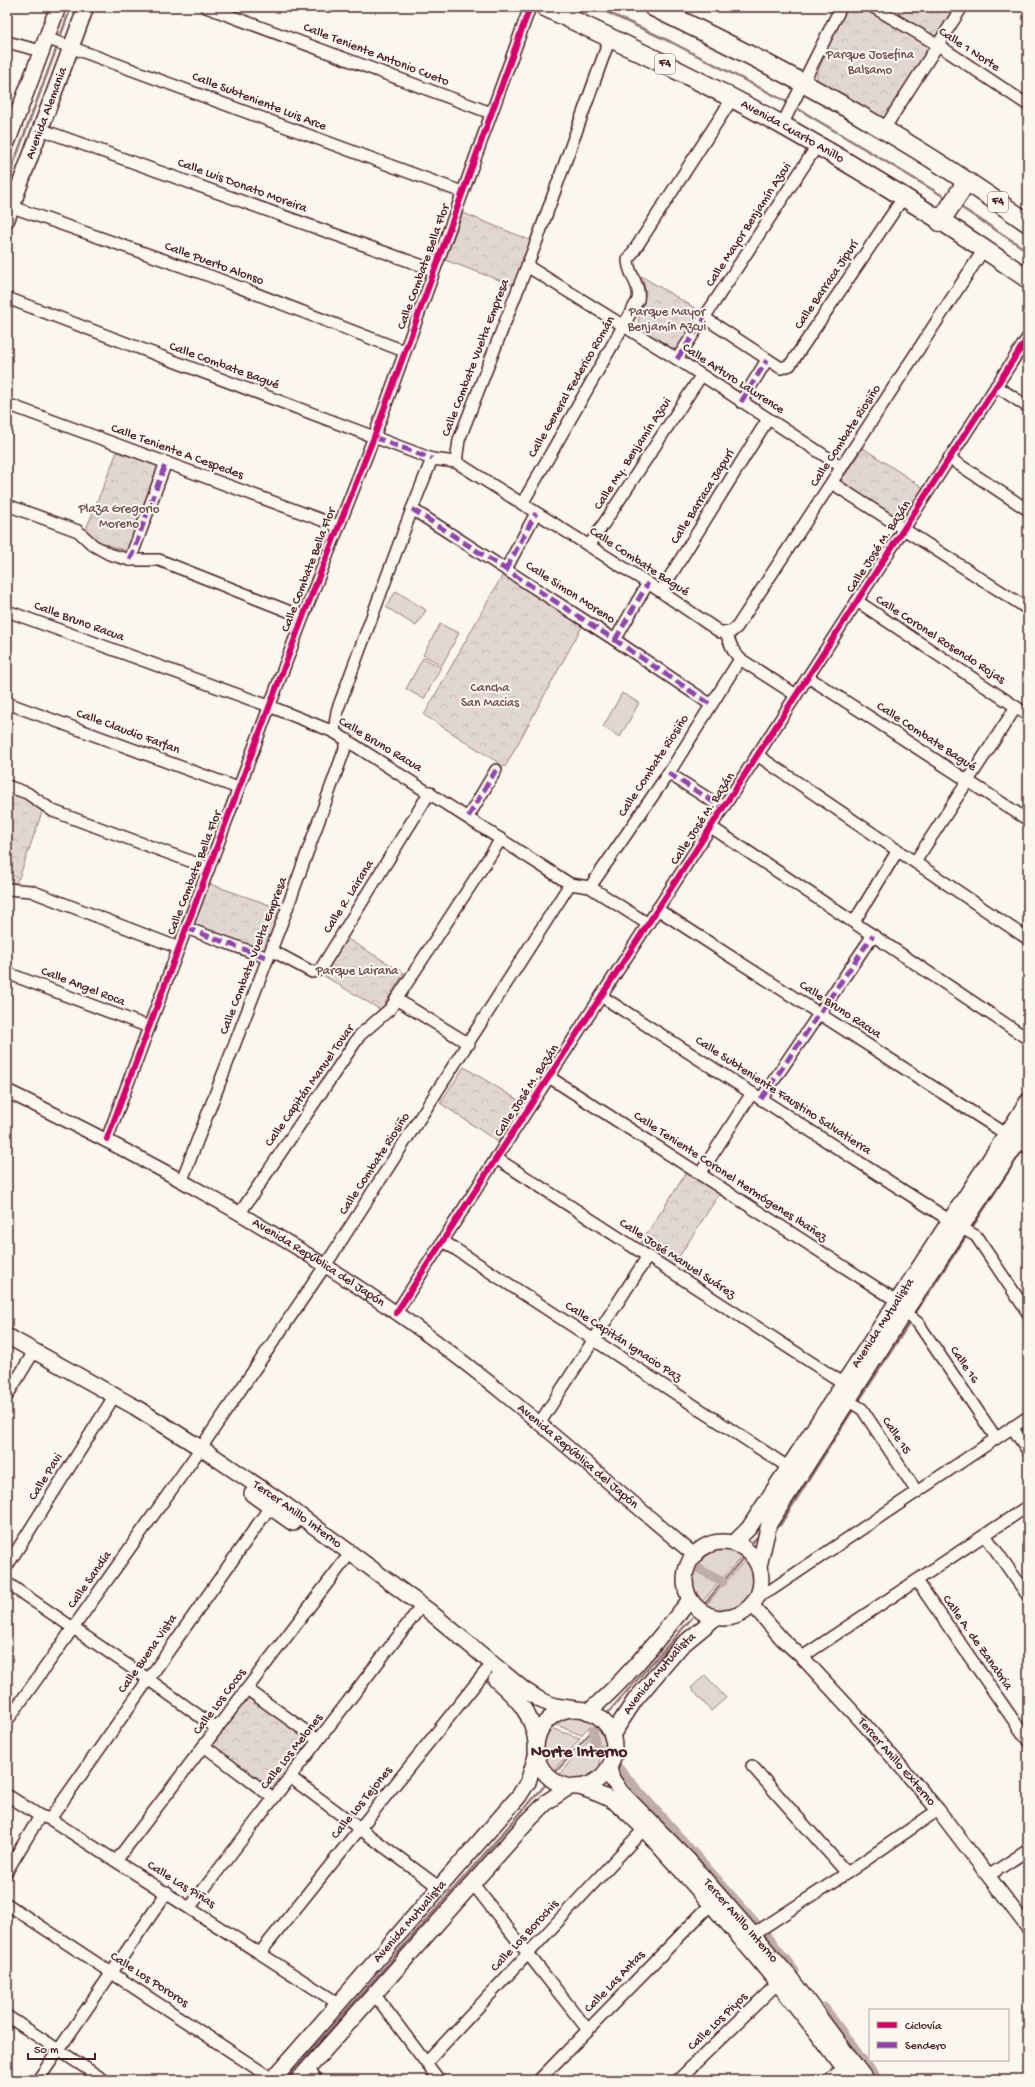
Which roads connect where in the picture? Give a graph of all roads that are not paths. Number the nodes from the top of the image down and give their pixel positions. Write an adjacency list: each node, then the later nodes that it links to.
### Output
1 (58, 7): 12 (main road, Avenida Alemania)
2 (86, 7): 13 (main road, Avenida Alemania)
3 (206, 7): 18 (street, Calle Teniente Antonio Cueto)
4 (530, 7): 18 (street, Calle Combate Bella Flor)
5 (544, 7): 10 (highway, Avenida Cuarto Anillo / F4)
6 (653, 7): 15 (highway, F4)
7 (841, 7): 15 (street)
8 (873, 7): 14 (street, Calle 1 Norte)
9 (962, 7): 14 (street)
10 (610, 38): 16 (highway, Avenida Cuarto Anillo / F4); 31 (street, Calle Combate Vuelta Empresa)
11 (7, 42): 12 (street, Calle Subteniente Luis Arce)
12 (45, 42): 13 (street, Calle Subteniente Luis Arce); 22 (main road, Avenida Alemania)
13 (70, 46): 20 (main road, Avenida Alemania); 25 (street, Calle Subteniente Luis Arce)
14 (938, 46): 17 (street, Calle 1 Norte); 21 (street)
15 (801, 90): 19 (street); 21 (highway, F4)
16 (732, 99): 19 (highway, Avenida Cuarto Anillo / F4); 36 (street, Calle General Federico Román)
17 (1028, 105)
18 (491, 113): 25 (street, Calle Combate Bella Flor)
19 (785, 120): 23 (highway, Avenida Cuarto Anillo / F4)
20 (40, 129): 27 (main road, Avenida Alemania); 32 (street, Calle Luis Donato Moreira)
21 (884, 129): 24 (highway, F4)
22 (7, 143)
23 (817, 146): 26 (highway, Avenida Cuarto Anillo / F4); 35 (street, Calle Mayor Benjamín Azcui)
24 (965, 185): 28 (highway); 29 (highway, F4)
25 (462, 192): 32 (street, Calle Combate Bella Flor)
26 (902, 198): 28 (highway, Avenida Cuarto Anillo / F4); 40 (street, Calle Barraca Jipurí)
27 (9, 213): 38 (street, Calle Puerto Alonso)
28 (943, 218): 30 (highway, Avenida Cuarto Anillo / F4)
29 (1028, 223)
30 (984, 249): 33 (highway, Avenida Cuarto Anillo / F4); 52 (street, Calle Combate Riosiño)
31 (527, 266): 36 (street, Calle Arturo Lawrence); 51 (street, Calle Combate Vuelta Empresa)
32 (434, 270): 38 (street, Calle Combate Bella Flor)
33 (1028, 279)
34 (7, 298): 47 (street, Calle Combate Bagué)
35 (705, 318): 39 (street, Calle Mayor Benjamín Azcui); 40 (street)
36 (623, 326): 39 (street, Calle Arturo Lawrence); 54 (street, Calle General Federico Román)
37 (1028, 337): 42 (street, Calle José M. Bazán)
38 (404, 352): 47 (street, Calle Combate Bella Flor)
39 (677, 360): 41 (street, Calle Arturo Lawrence)
40 (767, 360): 43 (street)
41 (701, 376): 43 (street, Calle Arturo Lawrence); 61 (street, Calle My. Benjamín Azcui)
42 (996, 386): 45 (street); 48 (street, Calle José M. Bazán)
43 (741, 402): 46 (street, Calle Arturo Lawrence)
44 (7, 404): 50 (street, Calle Teniente A Cespedes)
45 (1028, 407)
46 (768, 419): 52 (street, Calle Arturo Lawrence); 65 (street, Calle Barraca Japurí)
47 (374, 437): 49 (street, Calle Combate Bagué); 59 (street, Calle Combate Bella Flor)
48 (949, 458): 57 (street); 60 (street, Calle José M. Bazán)
49 (432, 459): 51 (street); 56 (street)
50 (166, 462): 59 (street, Calle Teniente A Cespedes); 62 (street)
51 (456, 462): 54 (street, Calle Combate Bagué)
52 (842, 467): 53 (street, Calle Combate Riosiño)
53 (832, 483): 60 (street); 70 (street, Calle Combate Riosiño)
54 (522, 504): 58 (street, Calle Combate Bagué)
55 (7, 505): 62 (street)
56 (412, 509): 63 (street, Calle Simon Moreno); 80 (street)
57 (1028, 510)
58 (536, 513): 61 (street, Calle Combate Bagué); 63 (street)
59 (338, 526): 69 (street, Calle Combate Bella Flor)
60 (904, 529): 66 (street, Calle José M. Bazán); 67 (street)
61 (589, 546): 64 (street, Calle Combate Bagué)
62 (130, 560): 69 (street)
63 (506, 569): 71 (street, Calle Simon Moreno)
64 (648, 583): 65 (street, Calle Combate Bagué); 71 (street)
65 (661, 591): 70 (street, Calle Combate Bagué)
66 (857, 601): 73 (street, Calle José M. Bazán); 78 (street, Calle Coronel Rosendo Rojas)
67 (1028, 609)
68 (7, 611): 77 (street, Calle Bruno Racua)
69 (303, 617): 77 (street, Calle Combate Bella Flor)
70 (726, 633): 72 (street)
71 (615, 640): 76 (street, Calle Simon Moreno)
72 (740, 659): 74 (street); 76 (street, Calle Combate Riosiño)
73 (808, 677): 74 (street, Calle José M. Bazán); 85 (street, Calle Combate Bagué)
74 (796, 695): 82 (street, Calle José M. Bazán)
75 (7, 703): 87 (street, Calle Claudio Farfan)
76 (710, 704): 84 (street, Calle Combate Riosiño)
77 (269, 706): 80 (street, Calle Bruno Racua); 87 (street, Calle Combate Bella Flor)
78 (1016, 707): 79 (street, Calle Coronel Rosendo Rojas); 85 (street)
79 (1028, 714)
80 (334, 732): 81 (street, Calle Bruno Racua)
81 (348, 740): 88 (street, Calle Bruno Racua); 107 (street, Calle Combate Vuelta Empresa)
82 (758, 755): 89 (street, Calle José M. Bazán); 94 (street)
83 (496, 770): 90 (street)
84 (668, 773): 89 (street); 98 (street, Calle Combate Riosiño)
85 (968, 781): 91 (street, Calle Combate Bagué); 95 (street)
86 (7, 786): 96 (street)
87 (238, 788): 96 (street, Calle Combate Bella Flor)
88 (430, 792): 90 (street, Calle Bruno Racua); 107 (street, Calle R. Lairana)
89 (723, 808): 92 (street, Calle José M. Bazán)
90 (468, 817): 93 (street, Calle Bruno Racua)
91 (1028, 820)
92 (711, 827): 100 (street, Calle José M. Bazán); 101 (street)
93 (501, 839): 97 (street, Calle Bruno Racua); 110 (street, Calle Capitán Manuel Tovar)
94 (898, 850): 95 (street); 101 (street)
95 (915, 862): 105 (street)
96 (209, 868): 103 (street, Calle Combate Bella Flor)
97 (570, 884): 98 (street, Calle Bruno Racua); 114 (street, Calle Combate Riosiño)
98 (590, 887): 102 (street, Calle Bruno Racua)
99 (7, 889): 106 (street)
100 (657, 909): 102 (street, Calle José M. Bazán); 111 (street, Calle Bruno Racua)
101 (854, 922): 104 (street)
102 (648, 924): 109 (street, Calle José M. Bazán)
103 (186, 928): 106 (street, Calle Combate Bella Flor); 107 (street, Calle R. Lairana)
104 (873, 935): 111 (street); 113 (street)
105 (1028, 939)
106 (179, 948): 112 (street, Calle Combate Bella Flor)
107 (270, 954): 125 (street, Calle Combate Vuelta Empresa)
108 (7, 973): 112 (street, Calle Angel Roca)
109 (601, 996): 115 (street, Calle José M. Bazán); 117 (street, Calle Subteniente Faustino Salvatierra)
110 (396, 999): 114 (street); 126 (street, Calle Capitán Manuel Tovar)
111 (820, 1013): 118 (street); 122 (street, Calle Bruno Racua)
112 (149, 1027): 121 (street, Calle Combate Bella Flor)
113 (1028, 1039)
114 (469, 1044): 130 (street, Calle Combate Riosiño)
115 (549, 1077): 123 (street, Calle José M. Bazán); 124 (street, Calle Teniente Coronel Hermógenes Ibañez)
116 (7, 1091): 121 (street, Avenida República del Japón)
117 (752, 1093): 118 (street, Calle Subteniente Faustino Salvatierra); 124 (street)
118 (761, 1099): 127 (street, Calle Subteniente Faustino Salvatierra)
119 (1028, 1101): 122 (main road, Avenida Mutualista)
120 (1028, 1127): 122 (main road, Avenida Mutualista)
121 (107, 1139): 125 (street, Avenida República del Japón)
122 (1017, 1141): 127 (main road, Avenida Mutualista)
123 (496, 1158): 128 (street, Calle José M. Bazán); 129 (street, Calle José Manuel Suárez)
124 (700, 1174): 131 (street, Calle Teniente Coronel Hermógenes Ibañez)
125 (182, 1180): 126 (street, Avenida República del Japón)
126 (240, 1213): 130 (street, Avenida República del Japón)
127 (955, 1224): 131 (main road, Avenida Mutualista); 133 (street, Calle Subteniente Faustino Salvatierra)
128 (443, 1241): 132 (street, Calle José M. Bazán); 135 (street, Calle Capitán Ignacio Paz)
129 (648, 1256): 135 (street); 138 (street, Calle José Manuel Suárez)
130 (325, 1266): 132 (street, Avenida República del Japón); 146 (street, Calle Combate Riosiño)
131 (901, 1306): 138 (main road, Avenida Mutualista); 140 (main road, Avenida Mutualista); 145 (street, Calle 16)
132 (396, 1313): 143 (street, Avenida República del Japón)
133 (1028, 1313)
134 (7, 1336): 146 (main road, Tercer Anillo Interno)
135 (594, 1340): 143 (street); 148 (street, Calle Capitán Ignacio Paz)
136 (7, 1346): 137 (main road, Tercer Anillo Interno)
137 (30, 1358): 139 (street); 141 (main road, Tercer Anillo Interno)
138 (843, 1383): 148 (main road, Avenida Mutualista)
139 (7, 1396)
140 (847, 1400): 149 (street, Calle 15); 157 (main road, Avenida Mutualista)
141 (110, 1403): 146 (main road, Tercer Anillo Interno); 156 (street, Calle Pavi)
142 (1028, 1417): 144 (street)
143 (539, 1424): 154 (street, Avenida República del Japón)
144 (1012, 1427): 145 (street); 147 (street)
145 (996, 1438): 149 (street)
146 (198, 1451): 151 (main road, Tercer Anillo Interno); 165 (street, Calle Sandía); 170 (main road, Tercer Anillo Interno)
147 (1028, 1451)
148 (788, 1467): 153 (main road, Avenida Mutualista)
149 (917, 1492): 162 (street)
150 (1028, 1506): 152 (street)
151 (270, 1507): 155 (main road, Tercer Anillo Interno); 168 (street, Calle Buena Vista)
152 (985, 1535): 158 (street); 160 (street)
153 (734, 1543): 154 (main road); 157 (main road)
154 (694, 1555): 161 (main road)
155 (345, 1560): 163 (main road, Tercer Anillo Interno); 169 (street, Calle Los Cocos)
156 (7, 1566)
157 (760, 1566): 162 (main road)
158 (917, 1581): 166 (street); 175 (street, Calle A. de Zanabria)
159 (7, 1583): 165 (street)
160 (1028, 1596)
161 (690, 1600): 164 (main road); 170 (main road, Avenida Mutualista)
162 (756, 1600): 164 (main road); 166 (street, Tercer Anillo Externo)
163 (416, 1613): 167 (main road, Tercer Anillo Interno); 174 (street, Calle Los Melones)
164 (715, 1618): 173 (main road, Avenida Mutualista)
165 (74, 1627): 168 (street); 171 (street, Calle Sandía)
166 (802, 1658): 184 (street, Tercer Anillo Externo)
167 (486, 1671): 177 (main road, Tercer Anillo Interno); 186 (street, Calle Los Tejones)
168 (148, 1679): 172 (street); 185 (street, Calle Buena Vista)
169 (247, 1690): 172 (street, Calle Los Cocos); 174 (street)
170 (581, 1710): 173 (main road); 177 (main road)
171 (7, 1721)
172 (217, 1729): 176 (street, Calle Los Cocos)
173 (612, 1735): 179 (main road)
174 (318, 1740): 180 (street, Calle Los Melones)
175 (1028, 1741)
176 (204, 1746): 183 (street); 190 (street, Calle Los Cocos)
177 (536, 1749): 181 (main road); 195 (main road, Avenida Mutualista)
178 (752, 1766): 192 (street)
179 (609, 1768): 181 (main road); 201 (main road, Tercer Anillo Interno)
180 (290, 1777): 183 (street, Calle Los Melones); 186 (street)
181 (574, 1787): 187 (main road, Tercer Anillo Interno); 194 (main road, Avenida Mutualista)
182 (7, 1795): 185 (street, Calle Las Piñas)
183 (273, 1798): 199 (street, Calle Los Melones)
184 (938, 1810): 192 (street); 193 (street, Tercer Anillo Externo)
185 (45, 1817): 190 (street, Calle Las Piñas); 191 (street, Calle Buena Vista)
186 (360, 1828): 195 (street); 202 (street, Calle Los Tejones)
187 (644, 1829): 189 (main road, Tercer Anillo Interno); 203 (street, Calle Los Borochis)
188 (1028, 1850): 193 (street)
189 (668, 1856): 198 (main road, Tercer Anillo Interno); 201 (main road)
190 (116, 1861): 196 (street, Calle Las Piñas)
191 (7, 1871)
192 (847, 1873): 201 (street)
193 (988, 1876): 200 (street, Tercer Anillo Externo)
194 (474, 1884): 203 (street); 207 (main road, Avenida Mutualista)
195 (440, 1888): 208 (main road, Avenida Mutualista)
196 (167, 1892): 199 (street, Calle Las Piñas); 204 (street)
197 (7, 1904): 204 (street, Calle Los Pororos)
198 (712, 1904): 205 (main road, Tercer Anillo Interno); 210 (street, Calle Las Antas)
199 (190, 1907): 202 (street, Calle Las Piñas)
200 (1028, 1928)
201 (752, 1935): 205 (main road); 206 (main road, Tercer Anillo Interno)
202 (260, 1953): 208 (street, Calle Las Piñas)
203 (527, 1954): 210 (street); 212 (street, Calle Los Borochis)
204 (112, 1972): 211 (street); 217 (street, Calle Los Pororos)
205 (779, 1985): 214 (main road, Tercer Anillo Interno); 221 (street, Calle Los Piyos)
206 (800, 1991): 214 (main road); 224 (main road, Tercer Anillo Interno)
207 (375, 1995): 212 (street); 213 (main road, Avenida Mutualista)
208 (340, 2004): 217 (main road, Avenida Mutualista)
209 (7, 2016): 211 (street)
210 (588, 2030): 220 (street, Calle Las Antas)
211 (58, 2050): 215 (street); 216 (street)
212 (427, 2062): 219 (street)
213 (312, 2074): 218 (main road, Avenida Mutualista)
214 (848, 2074): 222 (street); 223 (main road)
215 (38, 2080)
216 (104, 2080)
217 (273, 2080)
218 (298, 2080)
219 (439, 2080)
220 (539, 2080)
221 (678, 2080)
222 (829, 2080)
223 (856, 2080)
224 (866, 2080)

